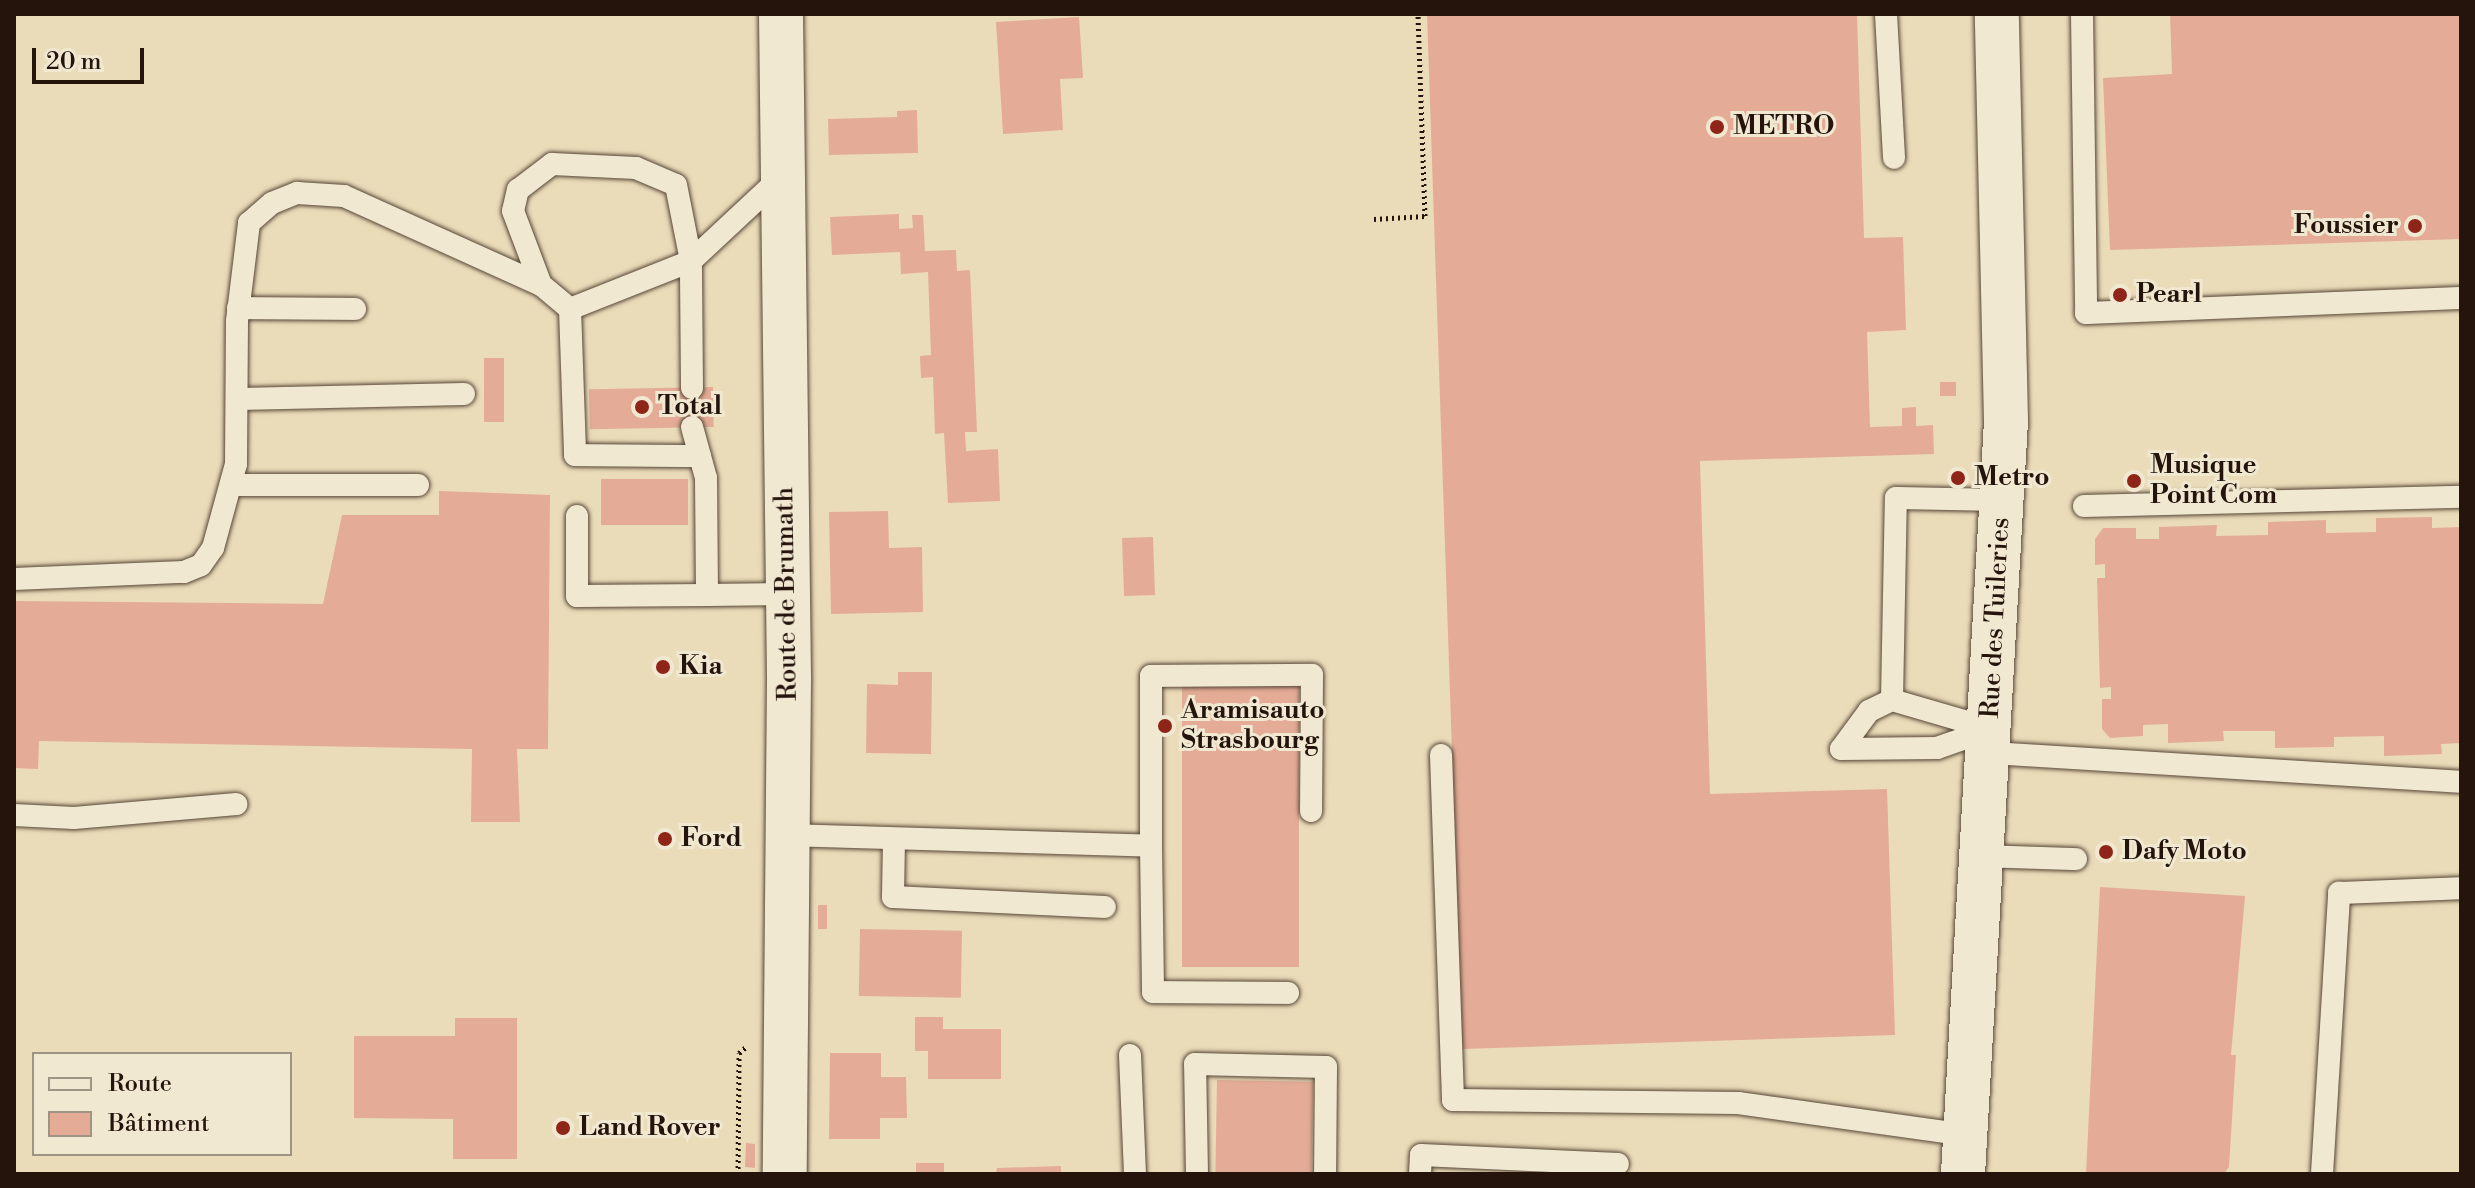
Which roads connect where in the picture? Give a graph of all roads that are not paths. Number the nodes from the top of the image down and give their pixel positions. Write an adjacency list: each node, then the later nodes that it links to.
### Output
1 (781, 14): 6 (main road, Route de Brumath)
2 (1886, 14): 5 (lane)
3 (1997, 14): 21 (main road, Rue des Tuileries)
4 (2082, 14): 9 (lane)
5 (1894, 158)
6 (780, 178): 7 (lane); 25 (main road, Route de Brumath)
7 (691, 261): 8 (lane); 12 (lane); 13 (lane)
8 (541, 285): 10 (lane); 12 (lane)
9 (2461, 298)
10 (238, 308): 11 (lane); 15 (lane)
11 (355, 309)
12 (570, 309): 17 (lane)
13 (692, 388)
14 (464, 394): 15 (lane)
15 (239, 399): 18 (lane)
16 (692, 427): 17 (lane)
17 (700, 456): 26 (lane)
18 (231, 485): 19 (lane); 24 (lane)
19 (418, 485)
20 (2461, 497): 22 (lane)
21 (2002, 500): 27 (lane); 28 (main road, Rue des Tuileries)
22 (2084, 506)
23 (577, 516): 26 (lane)
24 (14, 579)
25 (787, 594): 26 (lane); 34 (main road, Route de Brumath)
26 (707, 595)
27 (1892, 700): 28 (lane); 28 (lane)
28 (1990, 741): 30 (lane); 37 (main road, Rue des Tuileries)
29 (1441, 755): 43 (lane)
30 (2461, 782)
31 (236, 804): 33 (lane)
32 (1311, 811): 36 (lane)
33 (14, 815)
34 (788, 835): 35 (lane); 45 (main road, Route de Brumath)
35 (894, 839): 36 (lane); 40 (lane)
36 (1151, 846): 41 (lane)
37 (1984, 856): 38 (lane); 43 (main road, Rue des Tuileries)
38 (2076, 859)
39 (2461, 888): 50 (lane)
40 (1105, 907)
41 (1288, 993)
42 (1130, 1055): 46 (lane)
43 (1964, 1154)
44 (1618, 1164): 49 (lane)
45 (785, 1174)
46 (1135, 1174)
47 (1197, 1174): 48 (lane)
48 (1325, 1174)
49 (1420, 1174)
50 (2322, 1174)

